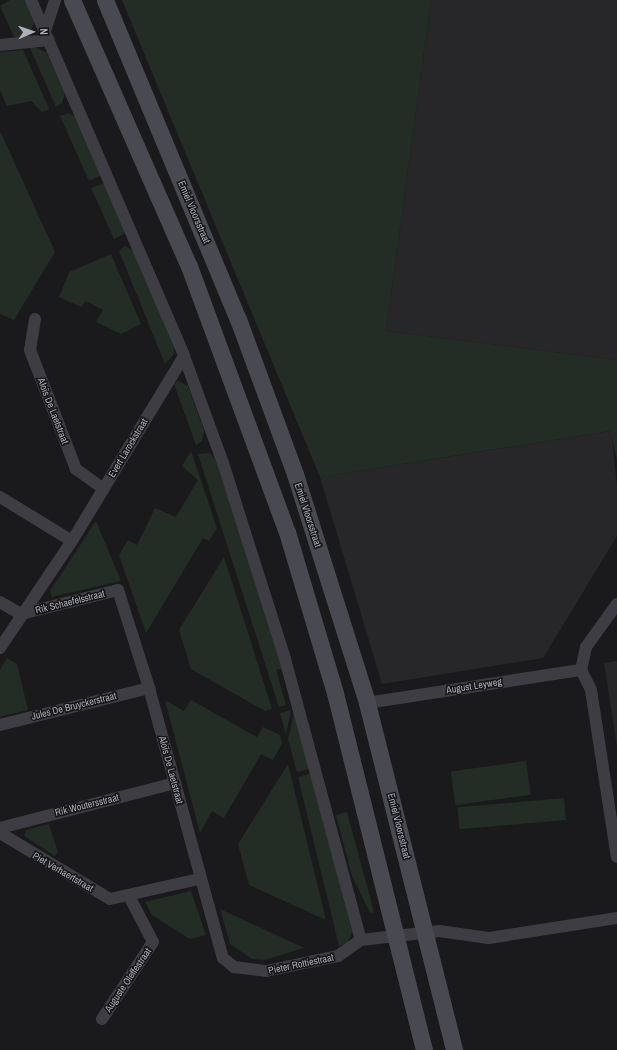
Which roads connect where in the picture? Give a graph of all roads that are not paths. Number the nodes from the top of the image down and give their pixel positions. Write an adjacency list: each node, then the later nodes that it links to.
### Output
1 (31, 0): 5 (street)
2 (55, 0): 5 (street)
3 (72, 0): 29 (street)
4 (105, 0): 19 (street, Emiel Vloorsstraat)
5 (47, 36): 6 (street); 8 (street)
6 (0, 45)
7 (35, 319): 9 (street, Aloïs De Laetstraat)
8 (184, 356): 9 (street, Evert Larockstraat); 30 (street)
9 (104, 489): 11 (street, Evert Larockstraat)
10 (0, 497): 11 (street)
11 (72, 541): 15 (street, Rik Schaefelsstraat)
12 (118, 590): 15 (street, Rik Schaefelsstraat); 18 (street, Aloïs De Laetstraat)
13 (0, 602): 15 (street)
14 (617, 604): 17 (street)
15 (21, 614): 16 (street, Rik Schaefelsstraat)
16 (0, 648)
17 (581, 670): 19 (street, August Leyweg); 24 (street)
18 (149, 688): 20 (street, Jules De Bruyckerstraat); 21 (street, Aloïs De Laetstraat)
19 (367, 703): 28 (street, Emiel Vloorsstraat)
20 (0, 725)
21 (174, 783): 22 (street, Rik Woutersstraat); 25 (street, Aloïs De Laetstraat)
22 (0, 828)
23 (0, 832): 26 (street, Piet Verhaertstraat)
24 (617, 857)
25 (199, 879): 26 (street, Piet Verhaertstraat); 31 (street, Aloïs De Laetstraat)
26 (130, 898): 32 (street, Auguste Oleffestraat)
27 (617, 918): 28 (street)
28 (425, 933): 29 (street); 34 (street, Emiel Vloorsstraat)
29 (397, 935): 30 (street); 33 (street)
30 (361, 940): 31 (street, Pieter Rottiestraat)
31 (219, 951)
32 (102, 1019)
33 (424, 1050)
34 (454, 1050)

